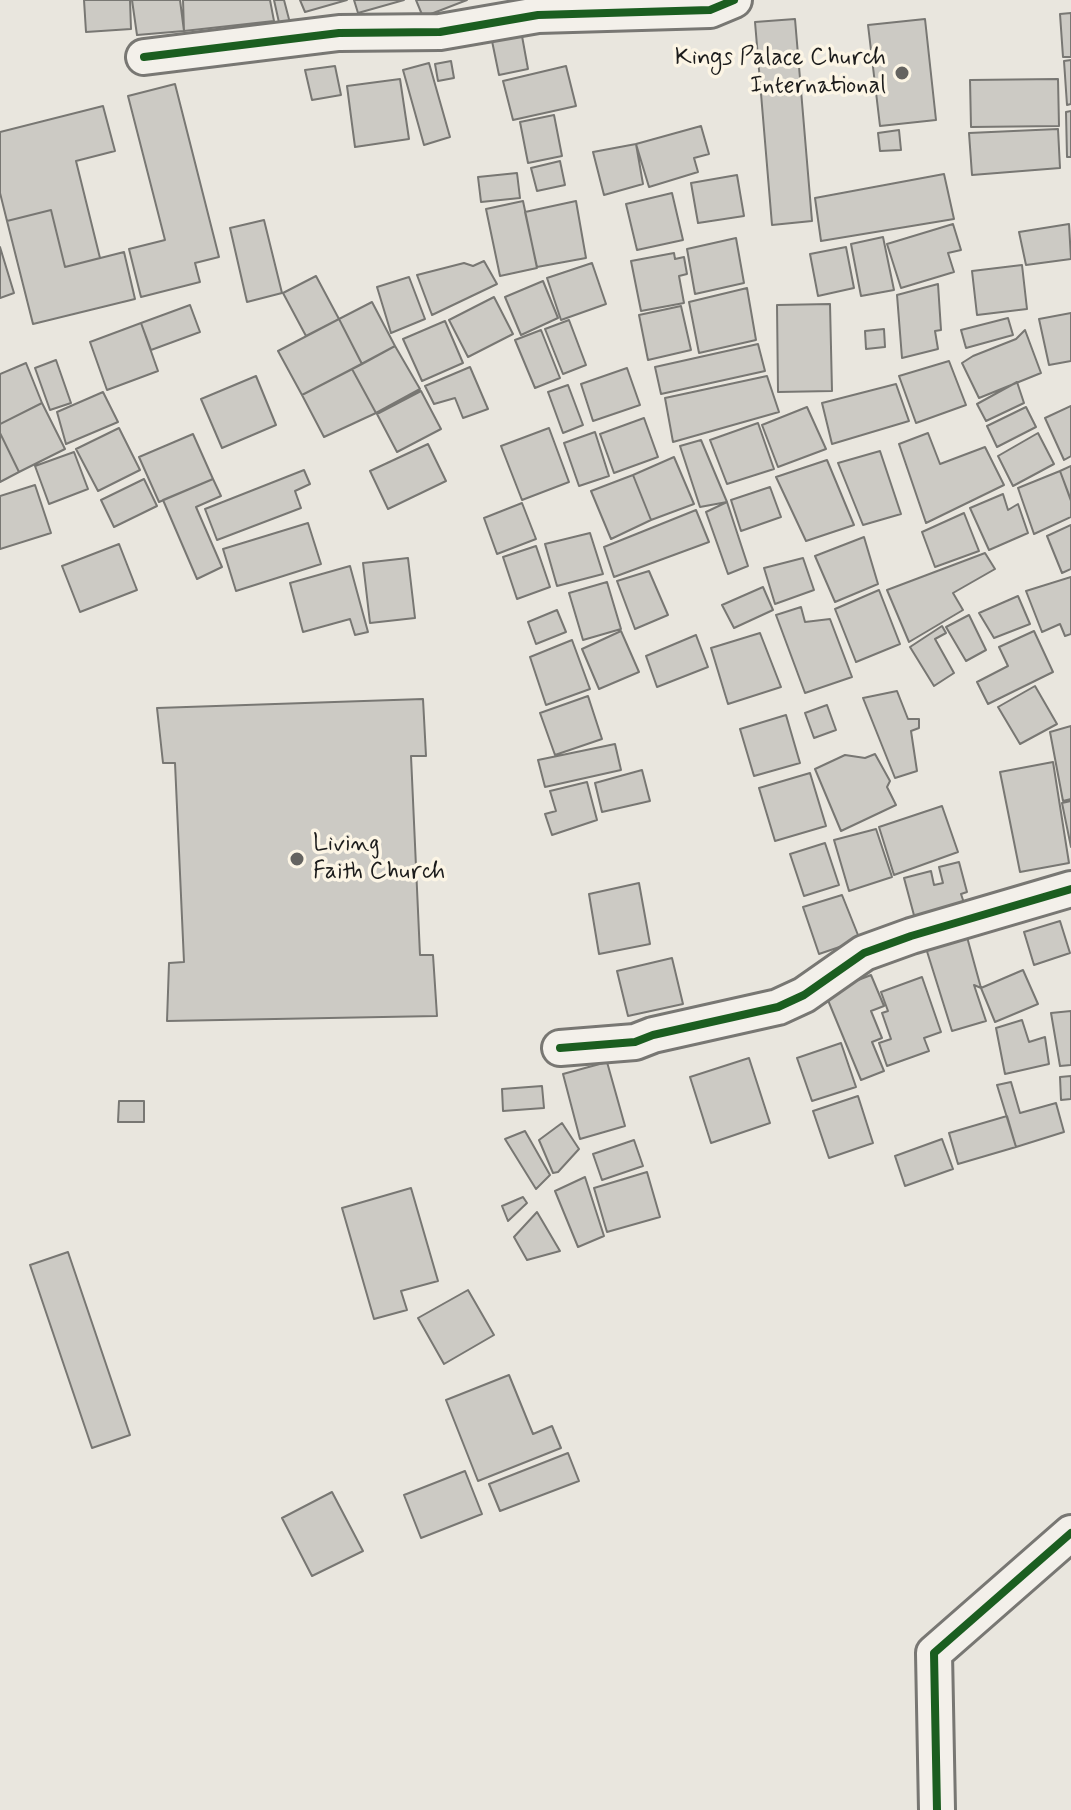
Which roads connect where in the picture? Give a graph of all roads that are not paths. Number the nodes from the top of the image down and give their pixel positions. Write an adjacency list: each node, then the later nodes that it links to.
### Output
1 (734, 0): 2 (street)
2 (144, 57)
3 (1071, 889): 4 (street)
4 (560, 1048)
5 (1071, 1533): 6 (street)
6 (937, 1810)

